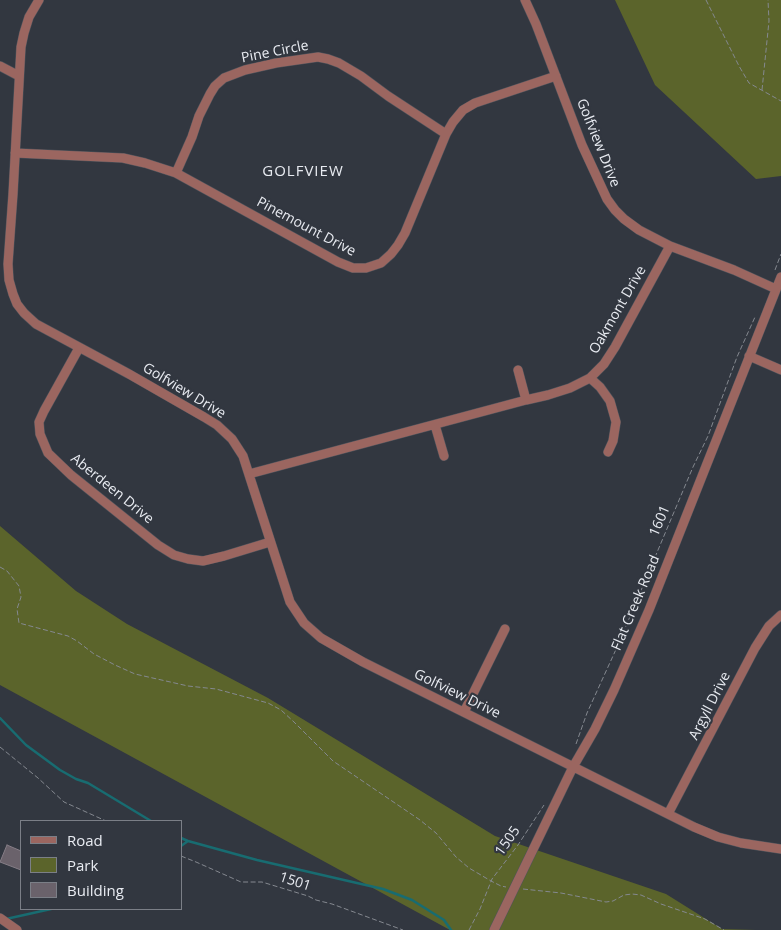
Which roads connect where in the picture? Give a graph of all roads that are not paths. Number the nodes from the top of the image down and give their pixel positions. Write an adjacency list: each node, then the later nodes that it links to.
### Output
1 (39, 0): 4 (street, Golfview Drive)
2 (525, 0): 5 (street, Golfview Drive)
3 (0, 66): 4 (street)
4 (19, 76): 7 (street, Golfview Drive)
5 (556, 76): 6 (street, Pinemount Drive); 9 (street, Golfview Drive)
6 (446, 134): 8 (street, Pine Circle); 8 (street, Pinemount Drive)
7 (15, 153): 8 (street, Pinemount Drive); 12 (street, Golfview Drive)
8 (176, 173)
9 (670, 246): 11 (street, Golfview Drive); 16 (street, Oakmont Drive)
10 (778, 273): 11 (street, Flat Creek Road)
11 (776, 289): 13 (street, Flat Creek Road)
12 (79, 348): 21 (street, Golfview Drive); 22 (street, Aberdeen Drive)
13 (749, 356): 15 (street); 26 (street, Flat Creek Road)
14 (518, 370): 17 (street)
15 (781, 370)
16 (590, 378): 17 (street, Oakmont Drive); 19 (street)
17 (526, 400): 18 (street, Oakmont Drive)
18 (435, 425): 20 (street); 21 (street, Oakmont Drive)
19 (608, 452)
20 (444, 456)
21 (248, 474): 22 (street, Golfview Drive)
22 (270, 542): 25 (street, Golfview Drive)
23 (781, 615): 27 (street, Argyll Drive)
24 (505, 629): 25 (street)
25 (464, 712): 26 (street, Golfview Drive)
26 (573, 767): 27 (street, Golfview Drive); 31 (street, Flat Creek Road)
27 (668, 814): 28 (street, Golfview Drive)
28 (781, 849)
29 (0, 918): 30 (street)
30 (17, 930)
31 (494, 930)

